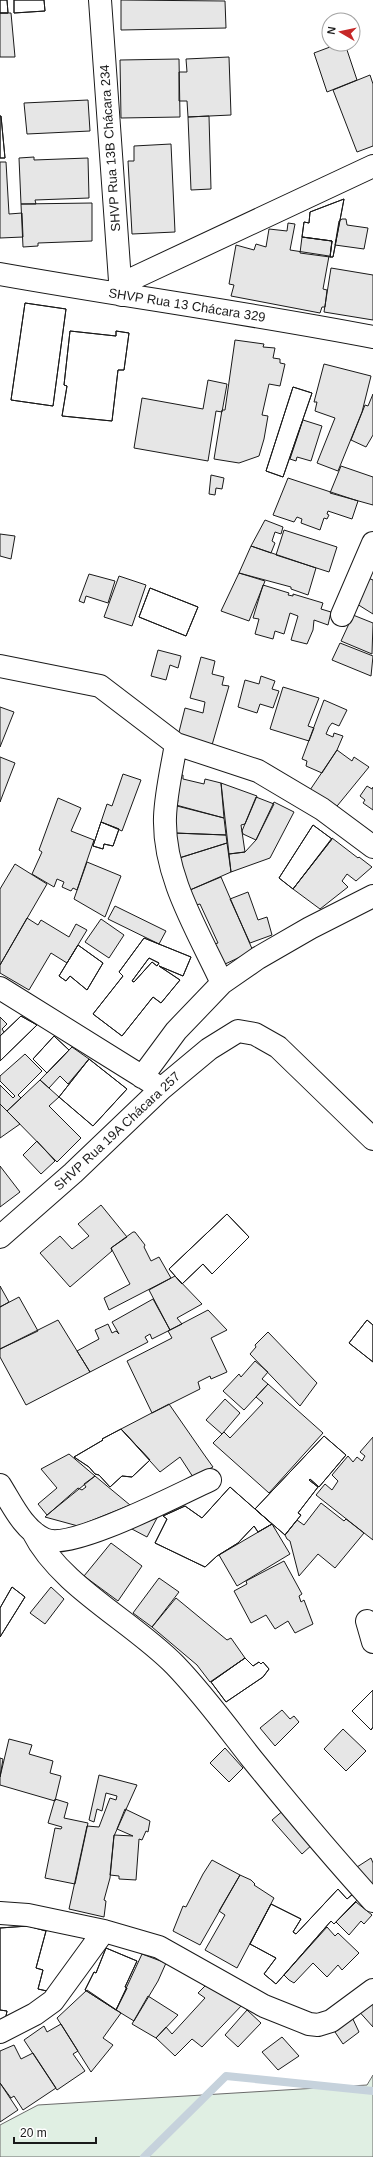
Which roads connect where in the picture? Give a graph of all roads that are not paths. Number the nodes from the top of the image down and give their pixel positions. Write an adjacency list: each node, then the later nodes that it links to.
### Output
1 (100, 0): 4 (street, SHVP Rua 13B Chácara 234)
2 (373, 166): 4 (street)
3 (0, 274): 4 (street, SHVP Rua 13 Chácara 329)
4 (120, 290): 5 (street, SHVP Rua 13 Chácara 329)
5 (373, 337)
6 (373, 543): 7 (street)
7 (342, 615)
8 (0, 666): 9 (street)
9 (176, 744): 10 (street); 12 (street)
10 (373, 847)
11 (372, 895): 12 (street)
12 (222, 982): 14 (street)
13 (0, 988): 14 (street)
14 (142, 1077): 15 (street)
15 (161, 1089): 16 (street, SHVP Rua 19A Chácara 257); 17 (street, SHVP Rua 19A Chácara 257)
16 (373, 1139)
17 (0, 1237)
18 (210, 1480): 20 (street)
19 (0, 1485): 20 (street)
20 (33, 1532): 23 (street)
21 (367, 1620): 22 (street)
22 (373, 1642)
23 (373, 1901)
24 (0, 1913): 25 (street)
25 (104, 1931): 26 (street); 27 (street)
26 (373, 1990)
27 (0, 2032)

